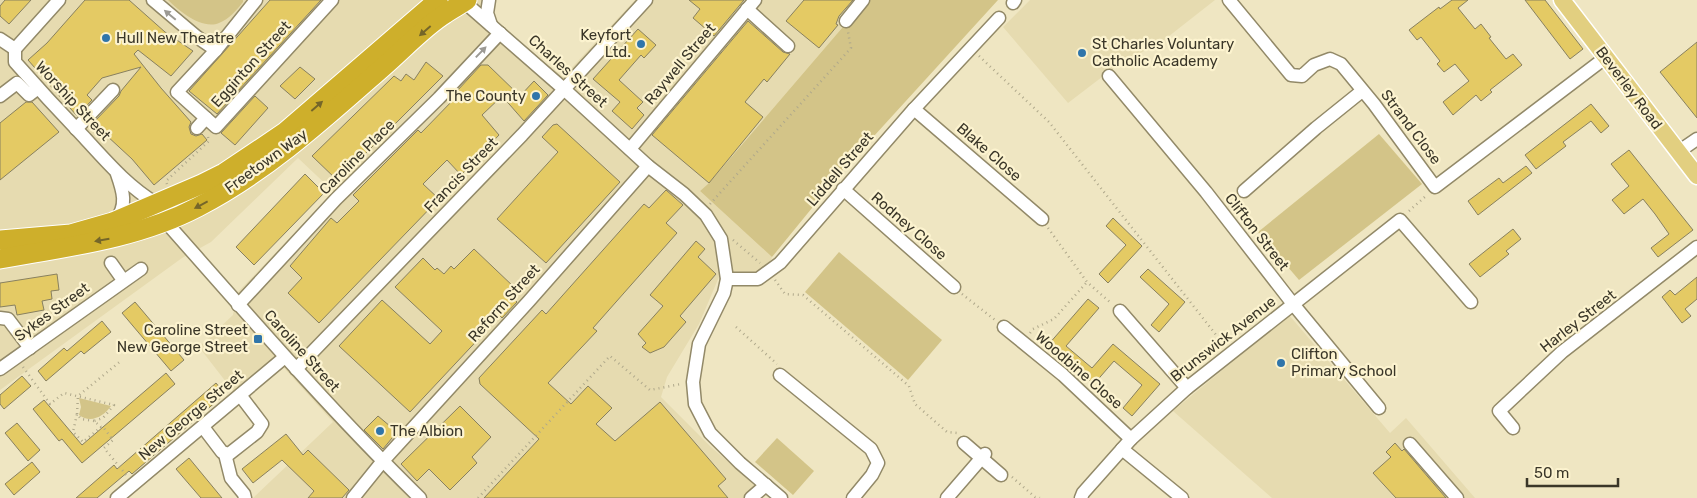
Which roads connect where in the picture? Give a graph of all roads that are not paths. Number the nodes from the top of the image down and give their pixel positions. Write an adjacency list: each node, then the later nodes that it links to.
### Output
1 (59, 0): 18 (street)
2 (153, 0): 19 (street, one-way to 2)
3 (256, 0): 19 (street)
4 (332, 0): 19 (street, Egginton Street)
5 (438, 0): 37 (highway, Freetown Way, one-way to 5)
6 (488, 0): 15 (street)
7 (646, 0): 24 (street, Francis Street)
8 (863, 0): 14 (street)
9 (1229, 0): 25 (street, Strand Close)
10 (1562, 0): 20 (main road, Beverley Road)
11 (465, 1): 15 (street, Charles Street); 37 (highway, Freetown Way, one-way to 37)
12 (751, 4): 17 (street); 30 (street, Raywell Street)
13 (999, 18): 27 (street, Liddell Street)
14 (846, 21)
15 (495, 29): 24 (street, Charles Street); 50 (street, Caroline Place, one-way to 15)
16 (0, 39): 18 (street)
17 (788, 46)
18 (15, 49): 22 (street, Worship Street)
19 (216, 50)
20 (1605, 58): 25 (street, Strand Close); 31 (main road, Beverley Road)
21 (1109, 76): 49 (street, Clifton Street)
22 (38, 88): 26 (street); 28 (street, Worship Street)
23 (113, 90): 28 (street)
24 (565, 90): 30 (street, Charles Street); 57 (street, Francis Street)
25 (1362, 91): 36 (street)
26 (0, 96)
27 (914, 109): 35 (street, Liddell Street); 38 (street, Blake Close)
28 (76, 129): 33 (street, Worship Street)
29 (1697, 139): 31 (street)
30 (630, 149): 32 (street, Charles Street)
31 (1678, 152): 34 (main road, Beverley Road)
32 (648, 166): 45 (street, Charles Street); 70 (street, Reform Street)
33 (116, 172): 37 (street, Worship Street); 39 (street)
34 (1697, 176)
35 (843, 189): 45 (street, Liddell Street); 47 (street, Rodney Close)
36 (1244, 191)
37 (165, 207): 39 (highway, Freetown Way); 42 (highway, Freetown Way, one-way to 42); 50 (street, Caroline Street)
38 (1042, 219)
39 (113, 222): 40 (highway, Freetown Way)
40 (0, 240)
41 (1697, 247): 63 (street, Harley Street)
42 (0, 259)
43 (111, 263): 46 (street)
44 (141, 269): 46 (street, Sykes Street)
45 (727, 279): 72 (street)
46 (123, 280): 54 (street, Sykes Street)
47 (954, 287)
48 (1471, 302): 49 (street, Brunswick Avenue)
49 (1293, 304): 59 (street, Brunswick Avenue); 61 (street, Clifton Street)
50 (238, 305): 55 (street, Caroline Street)
51 (1120, 311): 59 (street)
52 (0, 318): 54 (street)
53 (1004, 327): 65 (street, Woodbine Close)
54 (30, 348): 56 (street, Sykes Street)
55 (285, 357): 57 (street, Caroline Street); 60 (street, New George Street)
56 (0, 369)
57 (296, 369): 70 (street, Caroline Street)
58 (780, 375): 79 (street)
59 (1187, 388): 65 (street, Brunswick Avenue)
60 (240, 395): 62 (street, New George Street); 68 (street)
61 (1379, 408)
62 (203, 427): 68 (street); 73 (street, New George Street)
63 (1513, 428)
64 (962, 438): 69 (street)
65 (1132, 438): 67 (street, Brunswick Avenue)
66 (1410, 444): 83 (street)
67 (1122, 449): 81 (street, Brunswick Avenue); 82 (street)
68 (225, 454): 74 (street)
69 (983, 456): 71 (street); 80 (street)
70 (382, 462): 75 (street, Reform Street); 76 (street, Caroline Street)
71 (1004, 474)
72 (766, 484): 77 (street); 78 (street)
73 (118, 498)
74 (245, 498)
75 (353, 498)
76 (420, 498)
77 (751, 498)
78 (781, 498)
79 (853, 498)
80 (947, 498)
81 (1081, 498)
82 (1182, 498)
83 (1457, 498)

